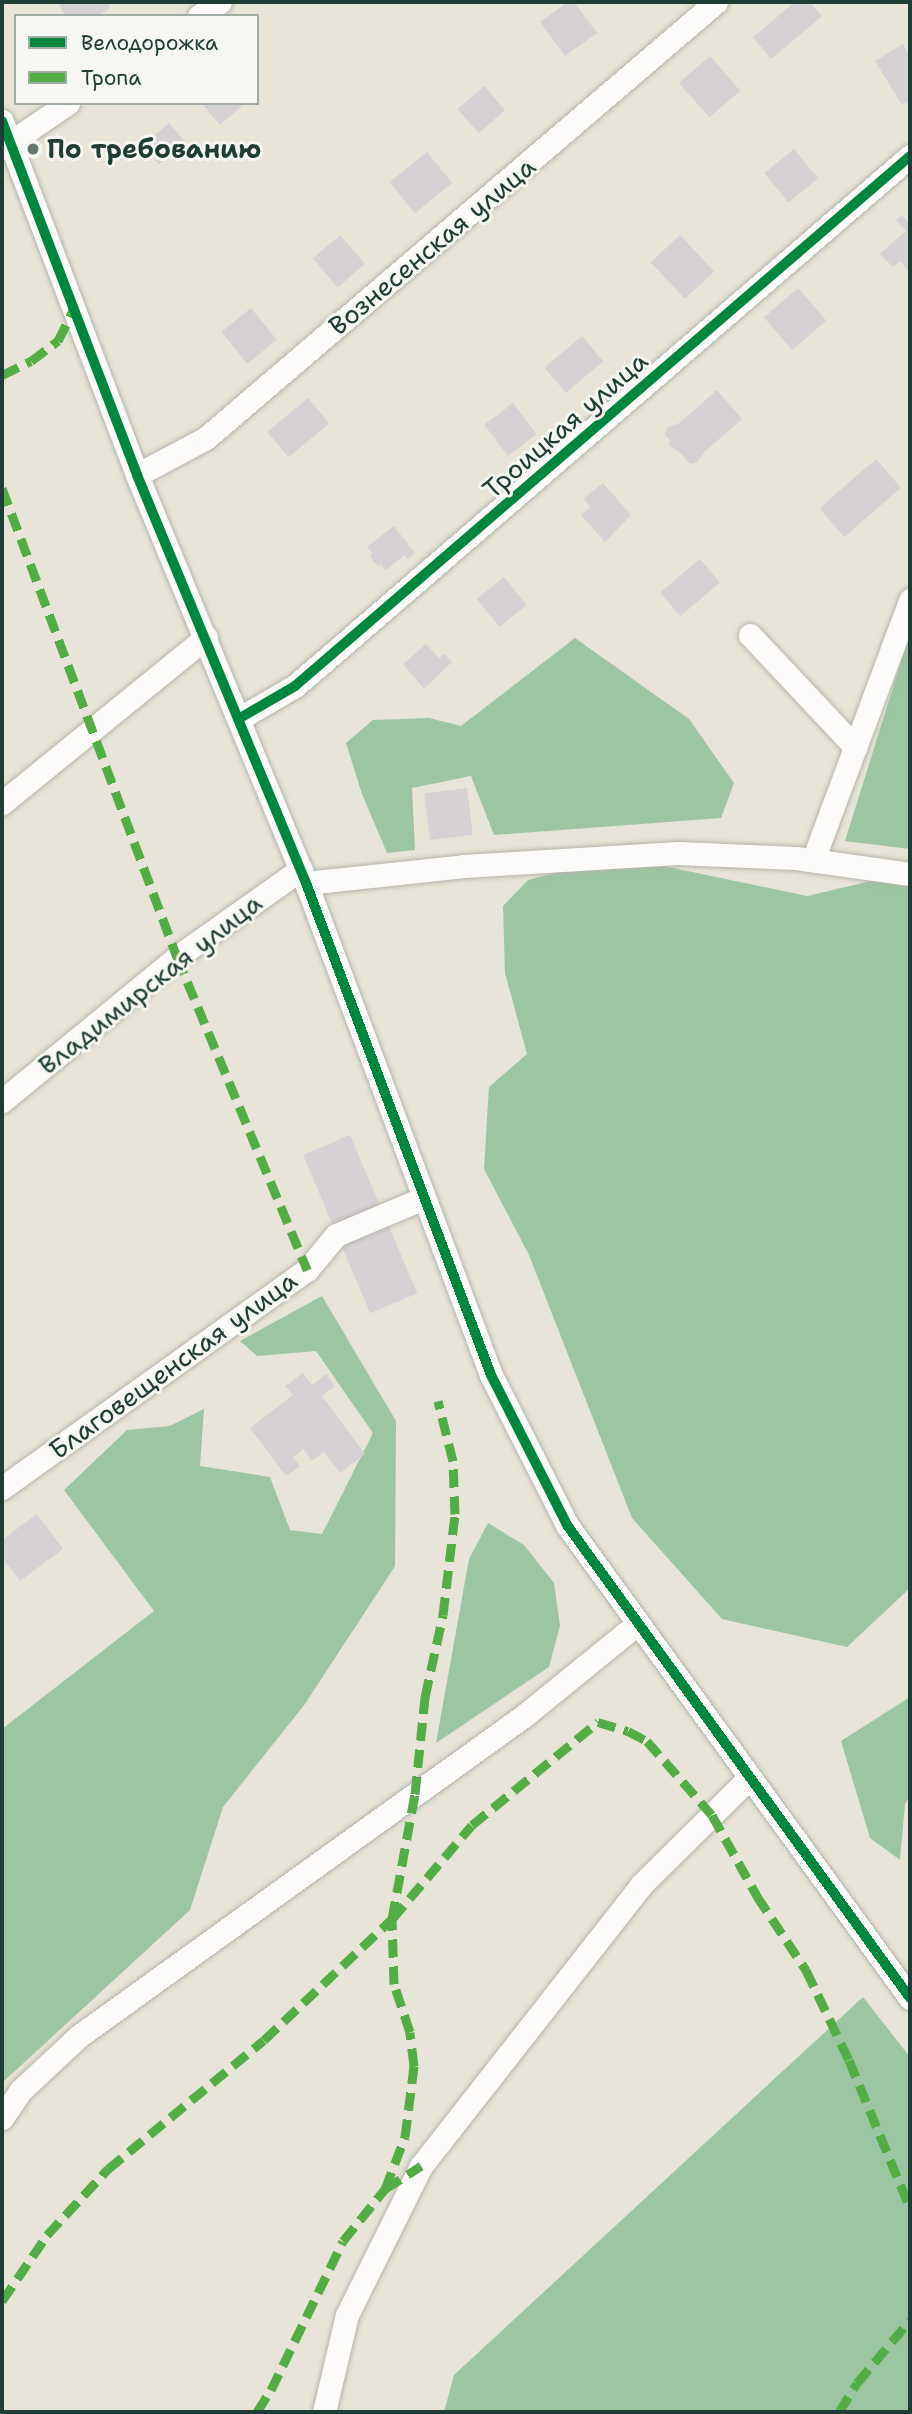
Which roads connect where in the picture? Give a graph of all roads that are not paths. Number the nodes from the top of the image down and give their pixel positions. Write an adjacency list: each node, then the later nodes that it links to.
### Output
1 (220, 2): 3 (street)
2 (716, 2): 7 (street, Вознесенская улица)
3 (203, 14)
4 (64, 105): 5 (street)
5 (5, 137): 7 (street)
6 (910, 156): 11 (street, Троицкая улица)
7 (137, 475): 10 (street)
8 (910, 600): 12 (street)
9 (750, 635): 12 (street)
10 (206, 637): 11 (street); 13 (street)
11 (240, 718): 16 (street)
12 (855, 747): 14 (street)
13 (2, 803)
14 (813, 860): 15 (street); 16 (street)
15 (910, 874)
16 (303, 876): 17 (street, Владимирская улица); 18 (street)
17 (2, 1101)
18 (424, 1198): 19 (street, Благовещенская улица); 20 (street)
19 (2, 1488)
20 (637, 1624): 21 (street); 23 (street)
21 (749, 1778): 22 (street); 24 (street)
22 (910, 1998)
23 (2, 2118)
24 (324, 2412)

